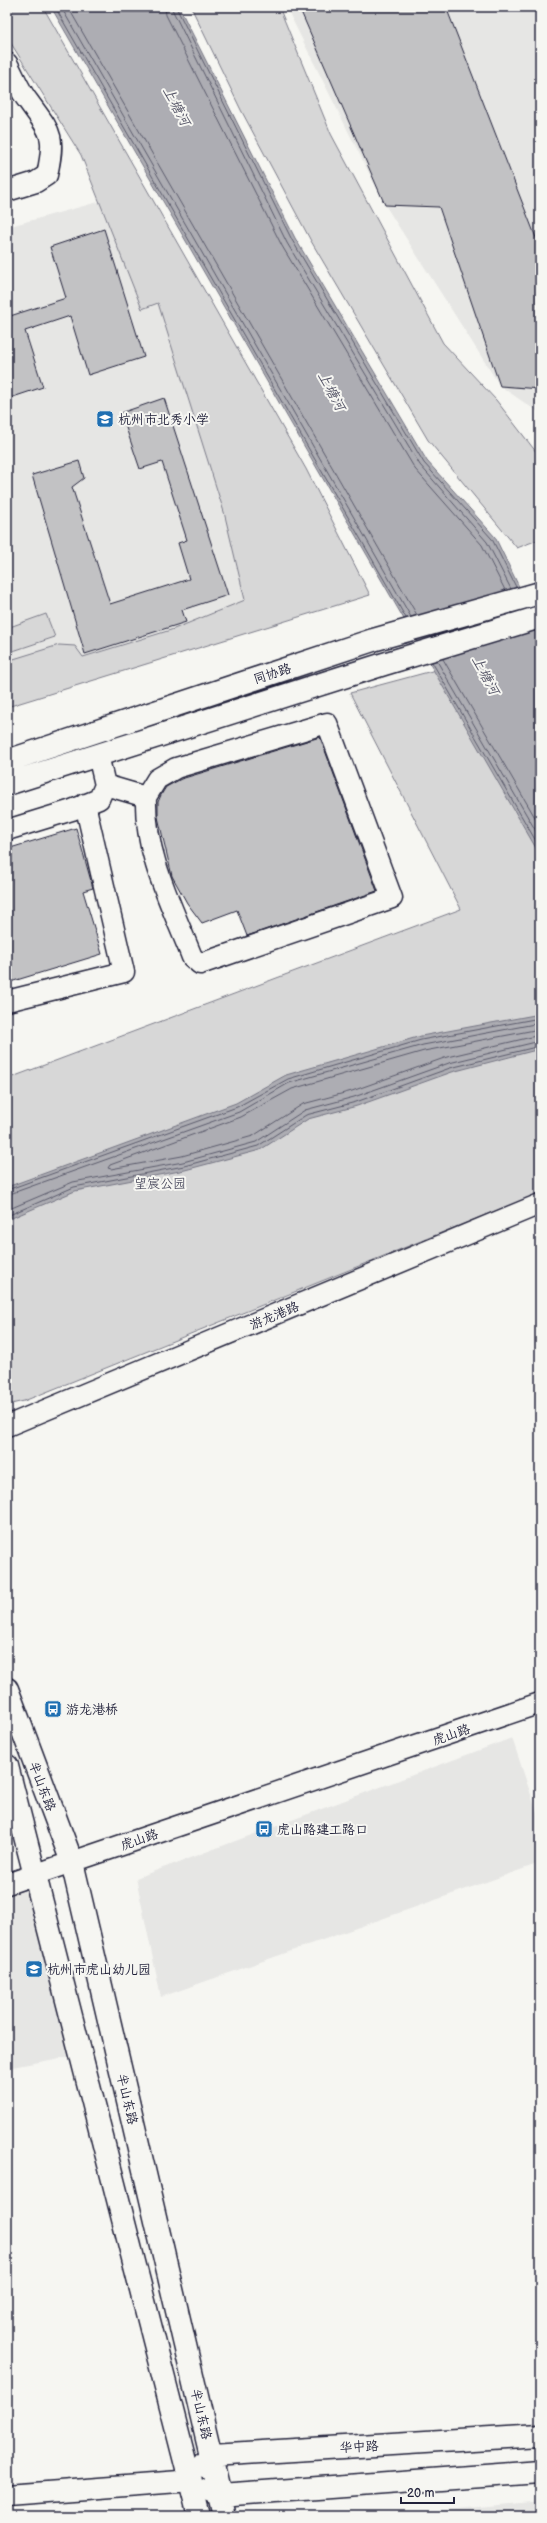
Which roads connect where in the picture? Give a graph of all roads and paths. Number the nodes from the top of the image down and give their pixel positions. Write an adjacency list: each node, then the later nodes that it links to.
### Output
1 (7, 63): 2 (street)
2 (7, 191)
3 (540, 593): 6 (main road, 同协路)
4 (540, 617): 5 (main road, 同协路)
5 (98, 755): 7 (main road, 同协路); 8 (street)
6 (7, 761)
7 (7, 784)
8 (105, 785): 9 (street); 10 (street)
9 (146, 798): 9 (street)
10 (85, 804): 11 (street); 12 (street)
11 (7, 830)
12 (7, 1001)
13 (540, 1204): 14 (street, 游龙港路)
14 (7, 1426)
15 (7, 1689): 18 (main road, 半山东路)
16 (540, 1703): 18 (street, 虎山路)
17 (7, 1766): 19 (main road, 半山东路)
18 (72, 1862): 19 (street, 虎山路); 22 (main road, 半山东路)
19 (36, 1875): 20 (street, 虎山路); 24 (main road, 半山东路)
20 (7, 1884)
21 (540, 2435): 22 (main road, 华中路)
22 (212, 2455): 24 (main road); 26 (main road, 半山东路)
23 (540, 2472): 26 (main road)
24 (192, 2481): 25 (street); 26 (main road); 27 (main road, 半山东路)
25 (7, 2495)
26 (220, 2495): 28 (main road, 半山东路)
27 (200, 2516)
28 (225, 2516)

